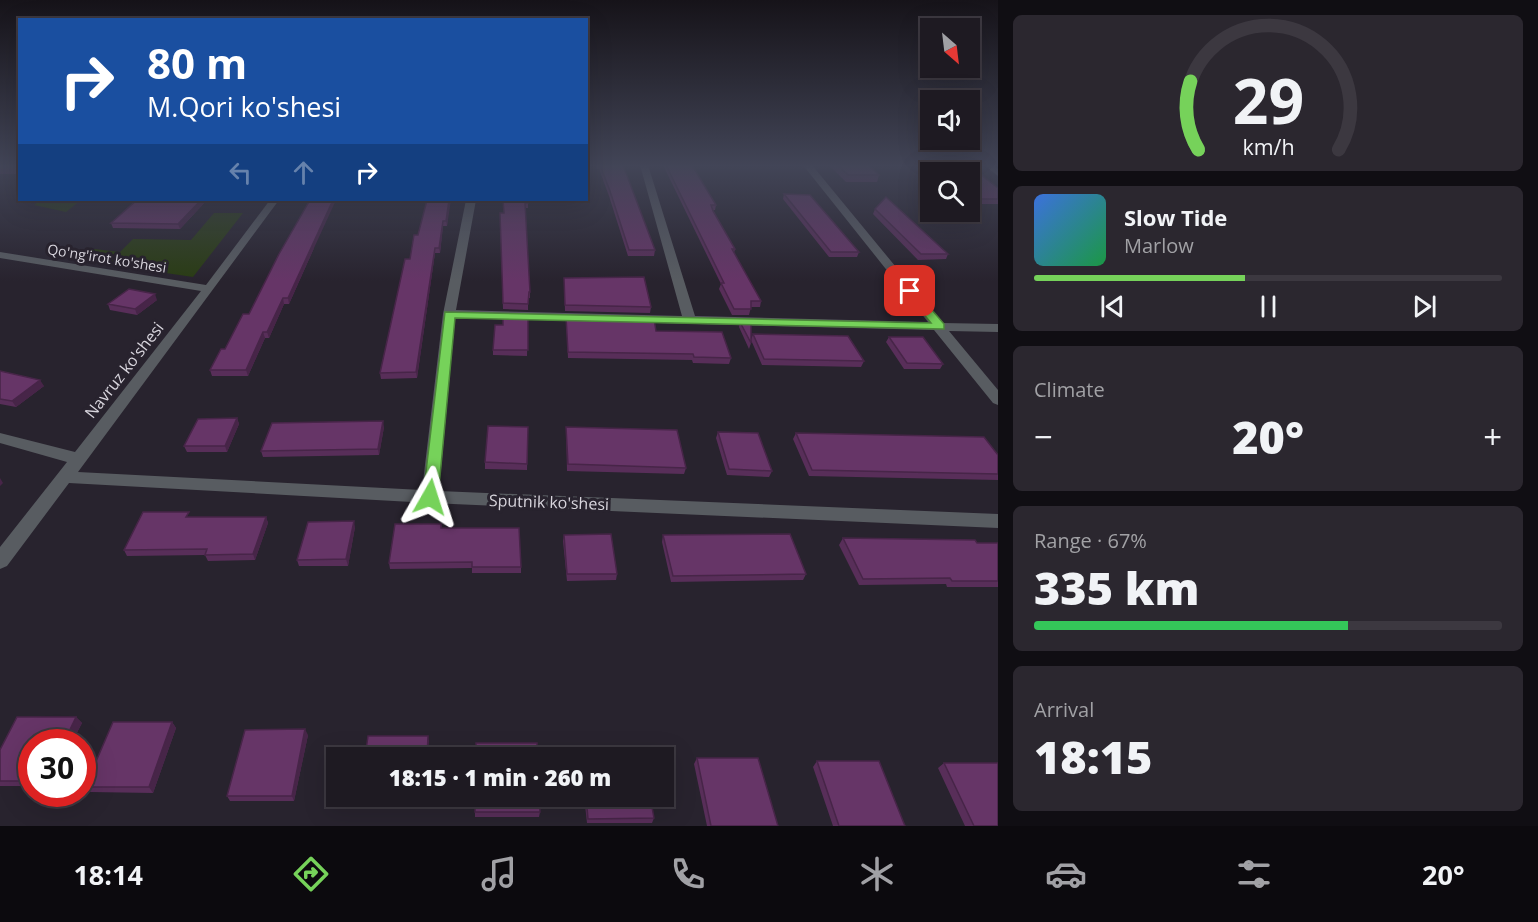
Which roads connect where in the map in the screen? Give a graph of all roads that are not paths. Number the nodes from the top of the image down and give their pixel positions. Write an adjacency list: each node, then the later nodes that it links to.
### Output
1 (272, 204): 6 (street, Navruz ko'shesi)
2 (470, 204): 7 (street)
3 (655, 204): 8 (street)
4 (839, 204): 9 (street)
5 (0, 255): 6 (street, Qo'ng'irot ko'shesi)
6 (209, 289): 13 (street, Navruz ko'shesi)
7 (449, 314): 8 (street); 15 (street)
8 (689, 319): 9 (street)
9 (940, 327): 10 (street); 11 (street)
10 (998, 328)
11 (998, 400)
12 (0, 438): 13 (street)
13 (79, 459): 14 (street, Navruz ko'shesi)
14 (65, 477): 15 (street, Sputnik ko'shesi); 17 (street, Navruz ko'shesi)
15 (430, 497): 16 (street, Sputnik ko'shesi)
16 (998, 520)
17 (0, 561)

